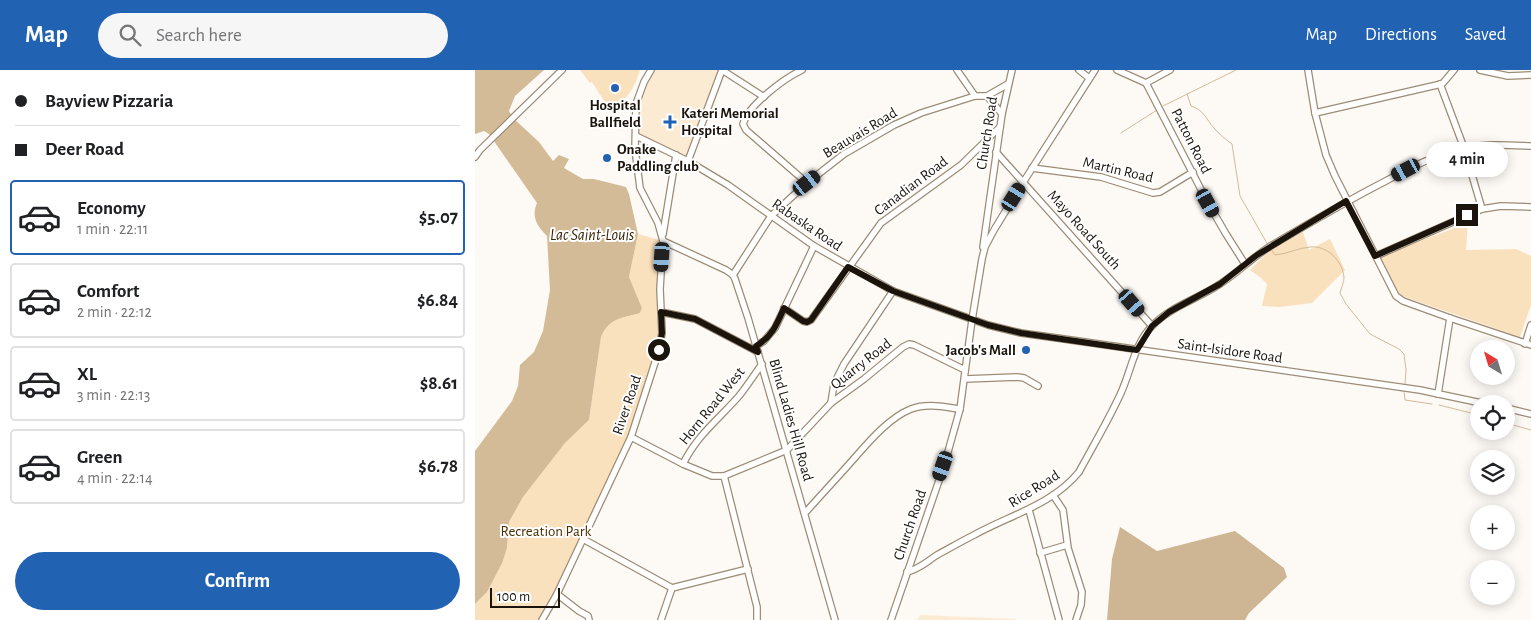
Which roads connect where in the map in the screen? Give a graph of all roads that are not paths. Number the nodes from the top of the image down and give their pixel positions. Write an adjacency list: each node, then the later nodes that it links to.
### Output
1 (562, 70): 30 (street)
2 (651, 70): 25 (street, River Road)
3 (722, 70): 21 (street); 31 (street)
4 (957, 70): 19 (street)
5 (1012, 70): 17 (street, Church Road)
6 (1079, 70): 15 (street)
7 (1095, 70): 15 (street)
8 (1117, 70): 16 (street)
9 (1170, 70): 16 (street)
10 (1308, 70): 22 (street)
11 (1454, 70): 18 (street)
12 (1480, 70): 14 (street)
13 (798, 71): 21 (street)
14 (1531, 75)
15 (1089, 78): 32 (street)
16 (1146, 83): 33 (street, Patton Road)
17 (1008, 84): 20 (street, Beauvais Road); 23 (street, Church Road)
18 (1440, 84): 22 (street); 27 (street)
19 (975, 96): 20 (street, Beauvais Road); 35 (street, Beauvais Road)
20 (987, 96): 23 (street)
21 (764, 97): 35 (street)
22 (1315, 113): 36 (street)
23 (1002, 114): 24 (street, Church Road)
24 (1000, 127): 28 (street, Church Road); 45 (street, Canadian Road)
25 (636, 136): 29 (street, Rabaska Road); 40 (street, River Road)
26 (1531, 146): 27 (street, Rice Road)
27 (1463, 148): 36 (street, Rice Road); 38 (street)
28 (996, 152): 34 (street, Mayo Road South); 43 (street, Church Road)
29 (677, 155): 31 (street, Rabaska Road); 40 (street)
30 (475, 157)
31 (688, 161): 39 (street, Rabaska Road)
32 (1032, 168): 33 (street, Martin Road); 34 (street)
33 (1193, 172): 44 (street, Patton Road)
34 (1024, 181): 43 (street); 53 (street, Mayo Road South)
35 (807, 183): 39 (street, Beauvais Road)
36 (1346, 201): 42 (street); 44 (street, Rice Road)
37 (1531, 207): 38 (street)
38 (1482, 209): 42 (street)
39 (771, 216): 41 (street, Rabaska Road); 46 (street, Beauvais Road)
40 (663, 241): 46 (street); 49 (street, River Road)
41 (814, 246): 45 (street, Rabaska Road); 48 (street)
42 (1375, 256): 50 (street)
43 (981, 259): 51 (street, Church Road)
44 (1245, 264): 53 (street, Rice Road)
45 (848, 267): 47 (street, Rabaska Road); 48 (street, Canadian Road)
46 (733, 275): 55 (street, Blind Ladies Hill Road)
47 (893, 291): 51 (street, Rabaska Road); 63 (street)
48 (784, 308): 55 (street)
49 (661, 312): 55 (street); 67 (street, River Road)
50 (1449, 318): 54 (street); 61 (street)
51 (972, 320): 56 (street, Saint-Isidore Road); 58 (street, Church Road)
52 (1531, 324): 54 (street)
53 (1152, 326): 56 (street, Rice Road)
54 (1528, 345)
55 (757, 349): 57 (street, Blind Ladies Hill Road)
56 (1137, 350): 61 (street, Saint-Isidore Road); 71 (street, Rice Road)
57 (762, 364): 68 (street, Blind Ladies Hill Road); 69 (street, Horn Road West)
58 (965, 370): 59 (street, Church Road); 63 (street, Quarry Road)
59 (965, 379): 60 (street); 64 (street, Church Road)
60 (1038, 386)
61 (1438, 394): 62 (street, Saint-Isidore Road)
62 (1470, 401)
63 (831, 403): 68 (street, Quarry Road)
64 (961, 409): 73 (street); 78 (street, Church Road)
65 (1515, 410): 66 (street)
66 (1531, 414)
67 (631, 437): 69 (street); 74 (street, River Road)
68 (787, 450): 70 (street); 73 (street, Blind Ladies Hill Road)
69 (683, 464): 70 (street)
70 (724, 476): 77 (street)
71 (1053, 495): 72 (street, Rice Road); 75 (street)
72 (1029, 510): 76 (street); 78 (street, Rice Road)
73 (805, 512): 85 (street, Blind Ladies Hill Road)
74 (583, 539): 79 (street); 80 (street, River Road)
75 (1067, 545): 76 (street); 88 (street)
76 (1041, 553): 87 (street)
77 (748, 569): 79 (street); 84 (street)
78 (907, 572): 86 (street, Church Road)
79 (672, 588): 83 (street)
80 (557, 594): 81 (street, River Road); 82 (street)
81 (542, 620)
82 (589, 620)
83 (661, 620)
84 (757, 620)
85 (835, 620)
86 (891, 620)
87 (1059, 620)
88 (1076, 620)

